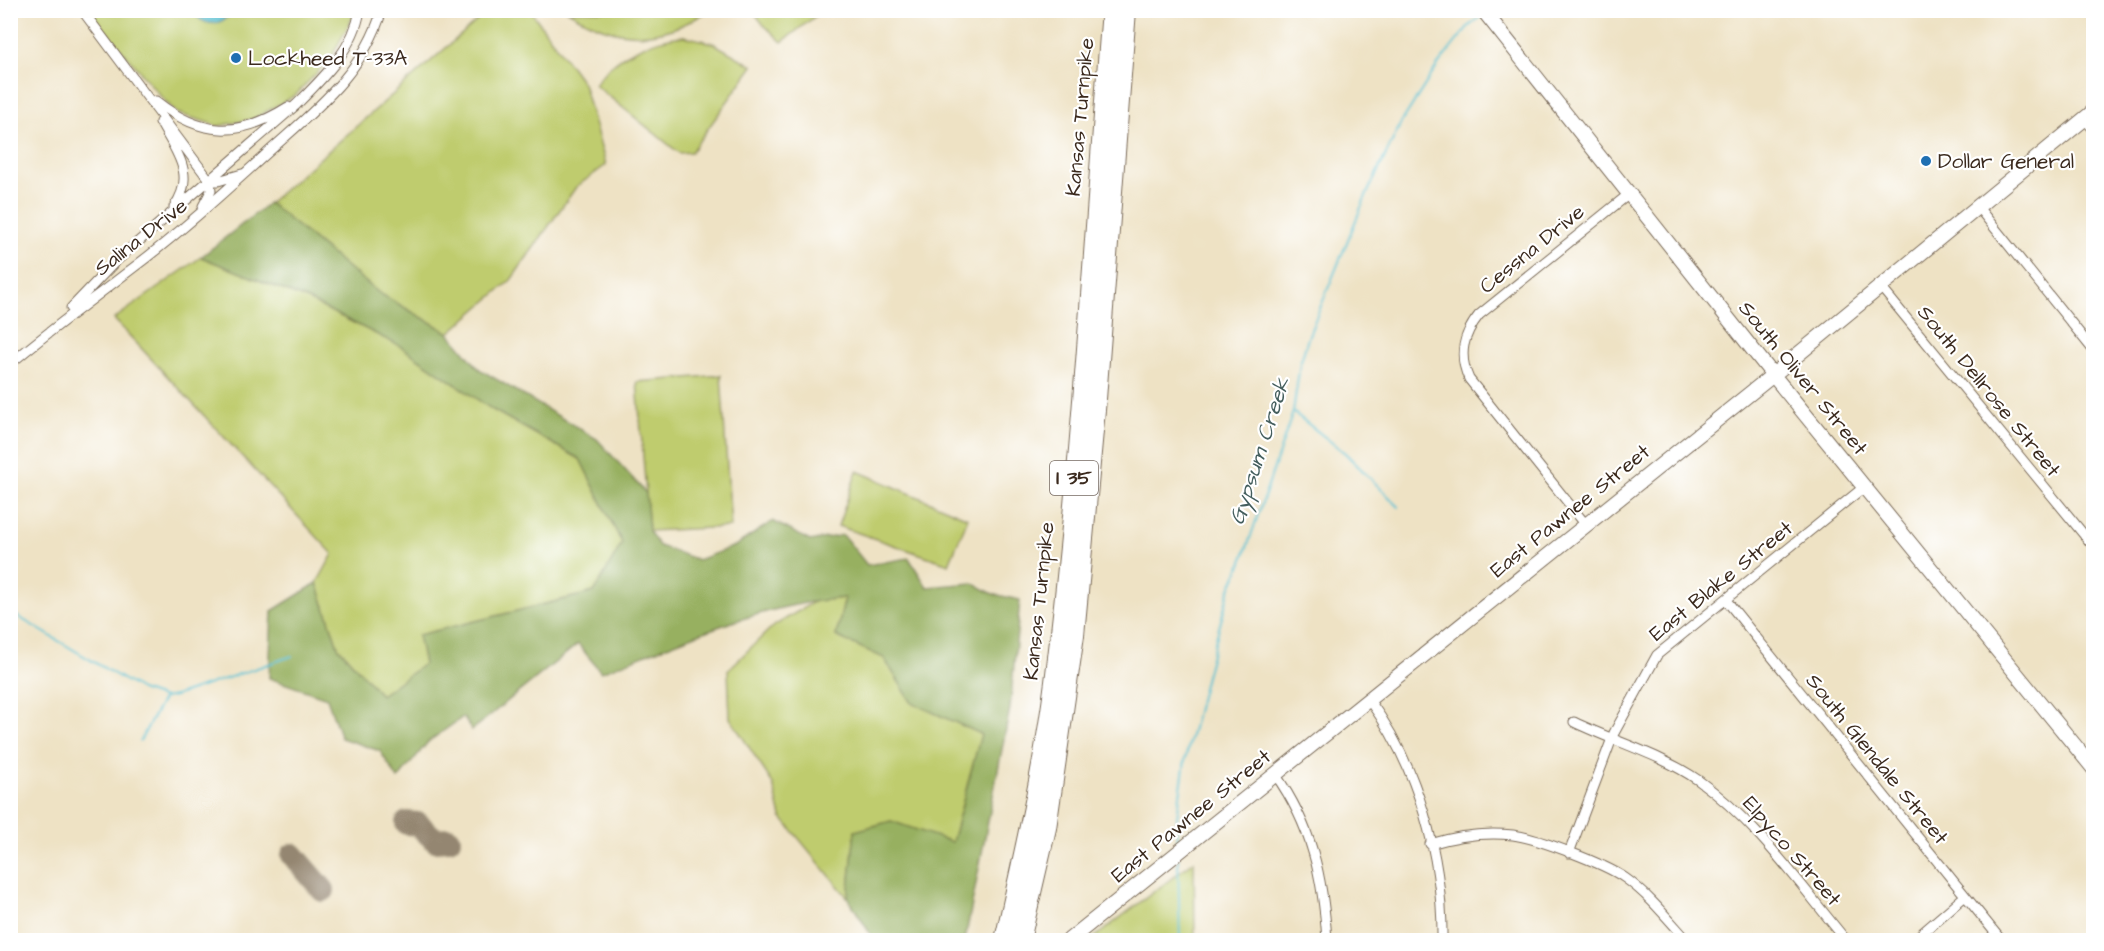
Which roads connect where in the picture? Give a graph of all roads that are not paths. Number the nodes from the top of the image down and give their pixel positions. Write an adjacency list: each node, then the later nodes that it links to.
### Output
1 (81, 10): 7 (street)
2 (360, 10): 8 (street, Salina Drive)
3 (382, 10): 11 (street, Salina Drive)
4 (1111, 10): 34 (highway, Kansas Turnpike / I 35)
5 (1127, 10): 35 (highway, Kansas Turnpike / I 35)
6 (1483, 10): 13 (main road, South Oliver Street)
7 (146, 93): 8 (street); 12 (street); 16 (street, Salina Drive)
8 (305, 96): 12 (street, Salina Drive)
9 (2089, 114): 10 (street); 14 (main road, East Pawnee Street)
10 (2094, 130)
11 (246, 172): 12 (street, Salina Drive); 15 (street, Salina Drive)
12 (210, 181): 15 (street); 16 (street, Salina Drive)
13 (1629, 194): 21 (main road, South Oliver Street); 23 (street, Cessna Drive)
14 (1977, 206): 17 (main road, East Pawnee Street); 19 (street)
15 (198, 215): 18 (street, Salina Drive)
16 (163, 221): 18 (street, Salina Drive)
17 (1880, 286): 21 (main road, East Pawnee Street); 24 (street, South Dellrose Street)
18 (55, 325): 20 (street, Salina Drive)
19 (2094, 351)
20 (10, 364)
21 (1773, 375): 22 (main road, South Oliver Street); 23 (main road, East Pawnee Street)
22 (1864, 487): 25 (street, East Blake Street); 29 (main road, South Oliver Street)
23 (1586, 525): 26 (main road, East Pawnee Street)
24 (2094, 547)
25 (1726, 600): 28 (street, East Blake Street); 33 (street, South Glendale Street)
26 (1369, 700): 30 (main road, East Pawnee Street); 31 (street)
27 (1574, 722): 28 (street, Elpyco Street)
28 (1612, 738): 32 (street, East Blake Street); 40 (street, Elpyco Street)
29 (2094, 769)
30 (1275, 774): 36 (main road, East Pawnee Street); 37 (street)
31 (1430, 844): 32 (street); 38 (street)
32 (1569, 853): 39 (street)
33 (1965, 896): 41 (street); 42 (street, South Glendale Street)
34 (1004, 940)
35 (1021, 940)
36 (1069, 940)
37 (1327, 940)
38 (1442, 940)
39 (1687, 940)
40 (1846, 940)
41 (1914, 940)
42 (2001, 940)

